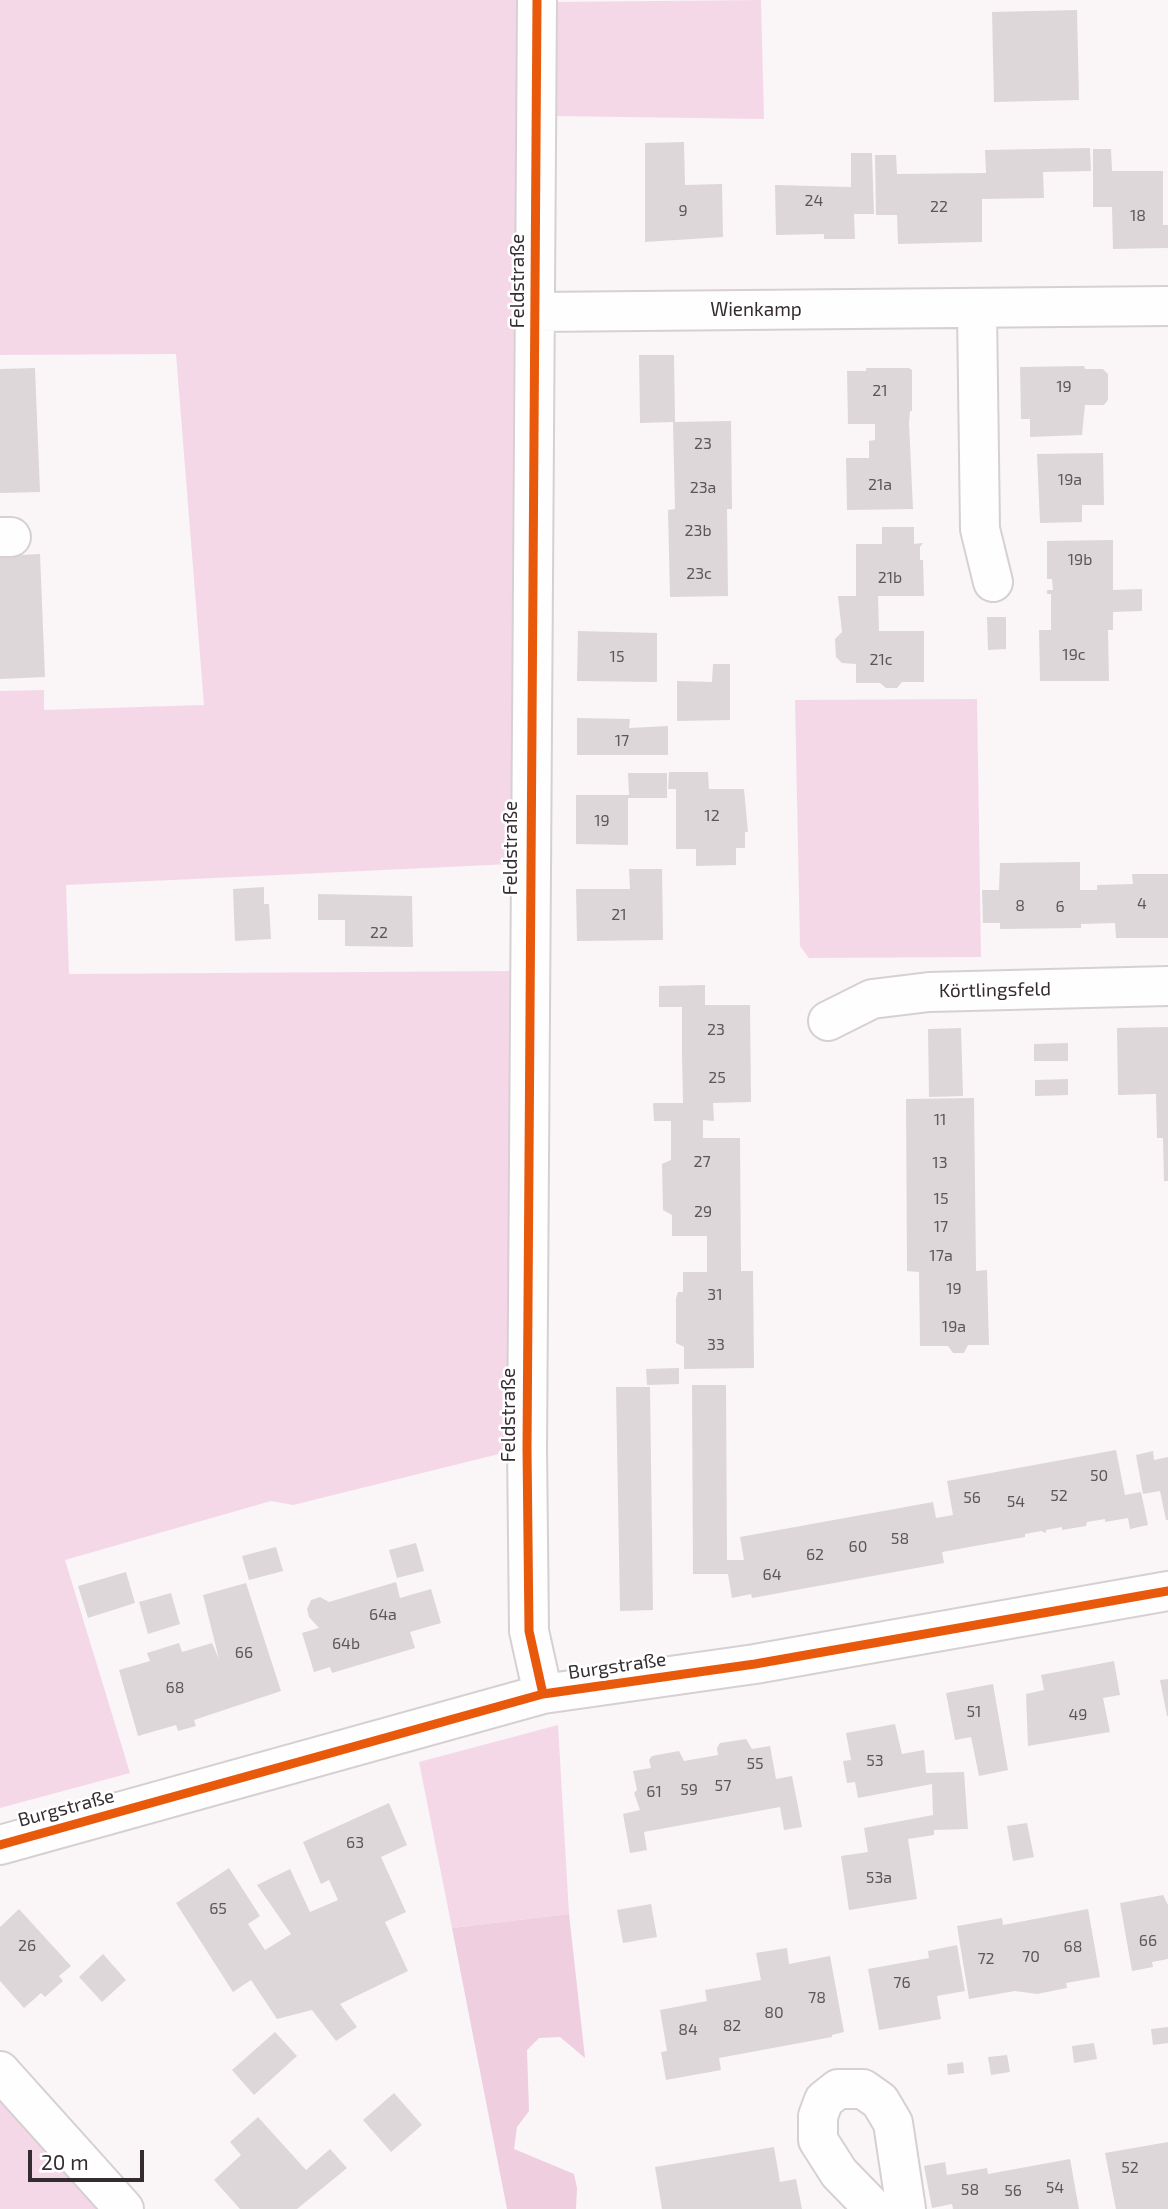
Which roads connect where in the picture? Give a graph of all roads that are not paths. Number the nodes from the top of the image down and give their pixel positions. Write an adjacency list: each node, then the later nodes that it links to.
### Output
1 (537, 0): 4 (street, Feldstraße)
2 (1168, 306): 3 (street, Wienkamp)
3 (977, 310): 4 (street, Wienkamp); 5 (street)
4 (536, 312): 9 (street, Feldstraße)
5 (993, 582)
6 (1168, 986): 7 (street, Körtlingsfeld)
7 (828, 1021)
8 (1168, 1591): 9 (street, Burgstraße)
9 (543, 1694): 10 (street, Burgstraße)
10 (0, 1845)
11 (0, 2071): 12 (street)
12 (124, 2209)
13 (874, 2209): 14 (street)
14 (906, 2209)

